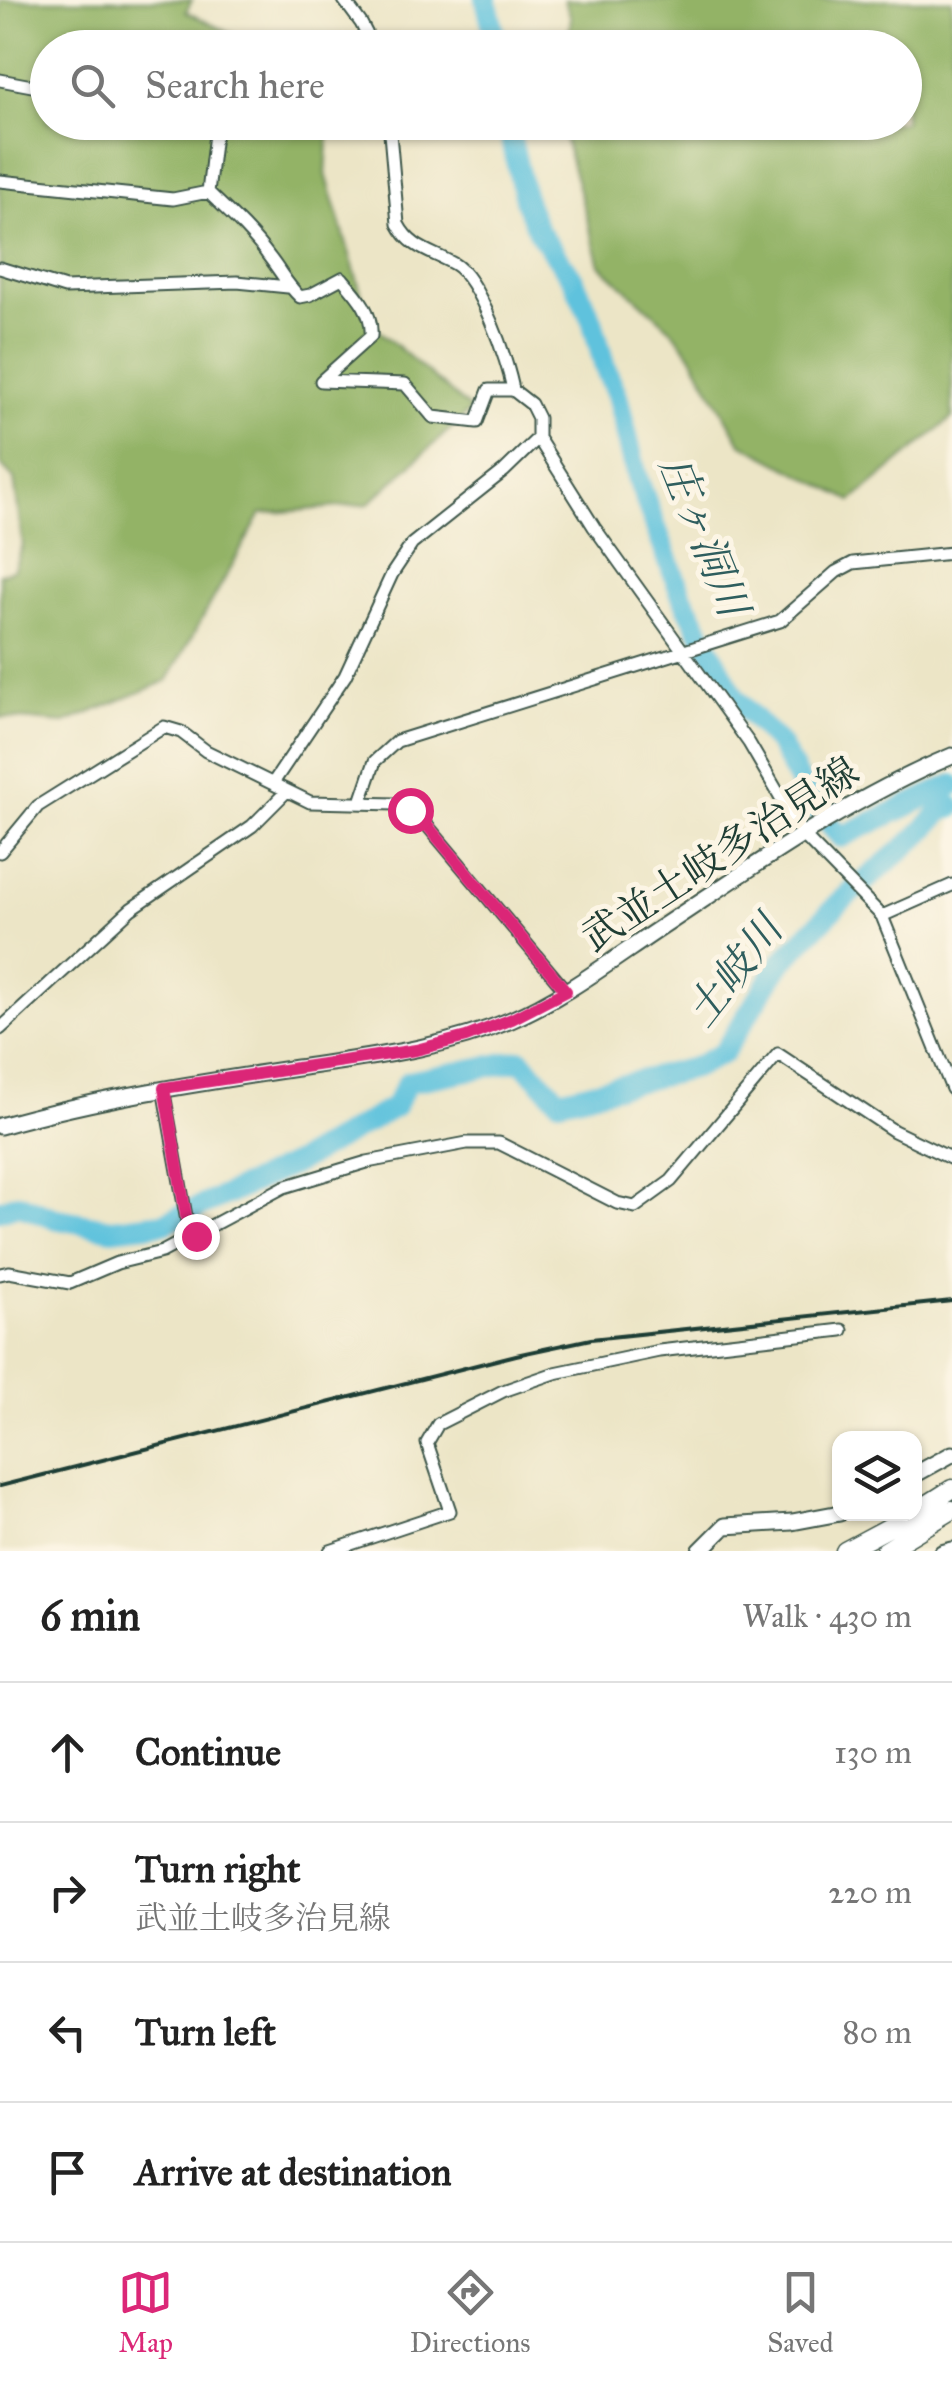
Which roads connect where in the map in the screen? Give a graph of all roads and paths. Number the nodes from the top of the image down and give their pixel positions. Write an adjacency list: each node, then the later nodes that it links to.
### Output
1 (344, 0): 2 (street)
2 (363, 30)
3 (0, 80): 4 (street)
4 (30, 86)
5 (214, 140): 8 (street)
6 (391, 140): 11 (street)
7 (0, 181): 8 (street)
8 (208, 192): 10 (street)
9 (0, 268): 10 (street)
10 (288, 286): 11 (street)
11 (513, 390): 12 (street)
12 (538, 438): 14 (street); 16 (street)
13 (952, 553): 14 (street)
14 (684, 653): 18 (street); 19 (street)
15 (952, 756): 19 (main road, 武並土岐多治見線)
16 (273, 783): 17 (street); 20 (street)
17 (287, 791): 18 (street); 24 (street)
18 (361, 802): 23 (street)
19 (806, 834): 22 (street); 23 (main road, 武並土岐多治見線)
20 (0, 852)
21 (952, 885): 22 (street)
22 (882, 916): 25 (street)
23 (566, 991): 26 (main road, 武並土岐多治見線)
24 (0, 1029)
25 (952, 1090)
26 (164, 1095): 27 (main road, 武並土岐多治見線); 29 (street)
27 (0, 1126)
28 (952, 1159): 29 (street)
29 (192, 1231): 30 (street)
30 (0, 1274)
31 (842, 1330): 40 (street)
32 (952, 1454): 33 (main road)
33 (922, 1471)
34 (952, 1489): 35 (highway)
35 (922, 1508)
36 (952, 1510): 43 (highway)
37 (832, 1514): 41 (main road)
38 (899, 1521): 42 (highway)
39 (952, 1548): 44 (street)
40 (330, 1551)
41 (700, 1551)
42 (845, 1551)
43 (885, 1551)
44 (941, 1551)

